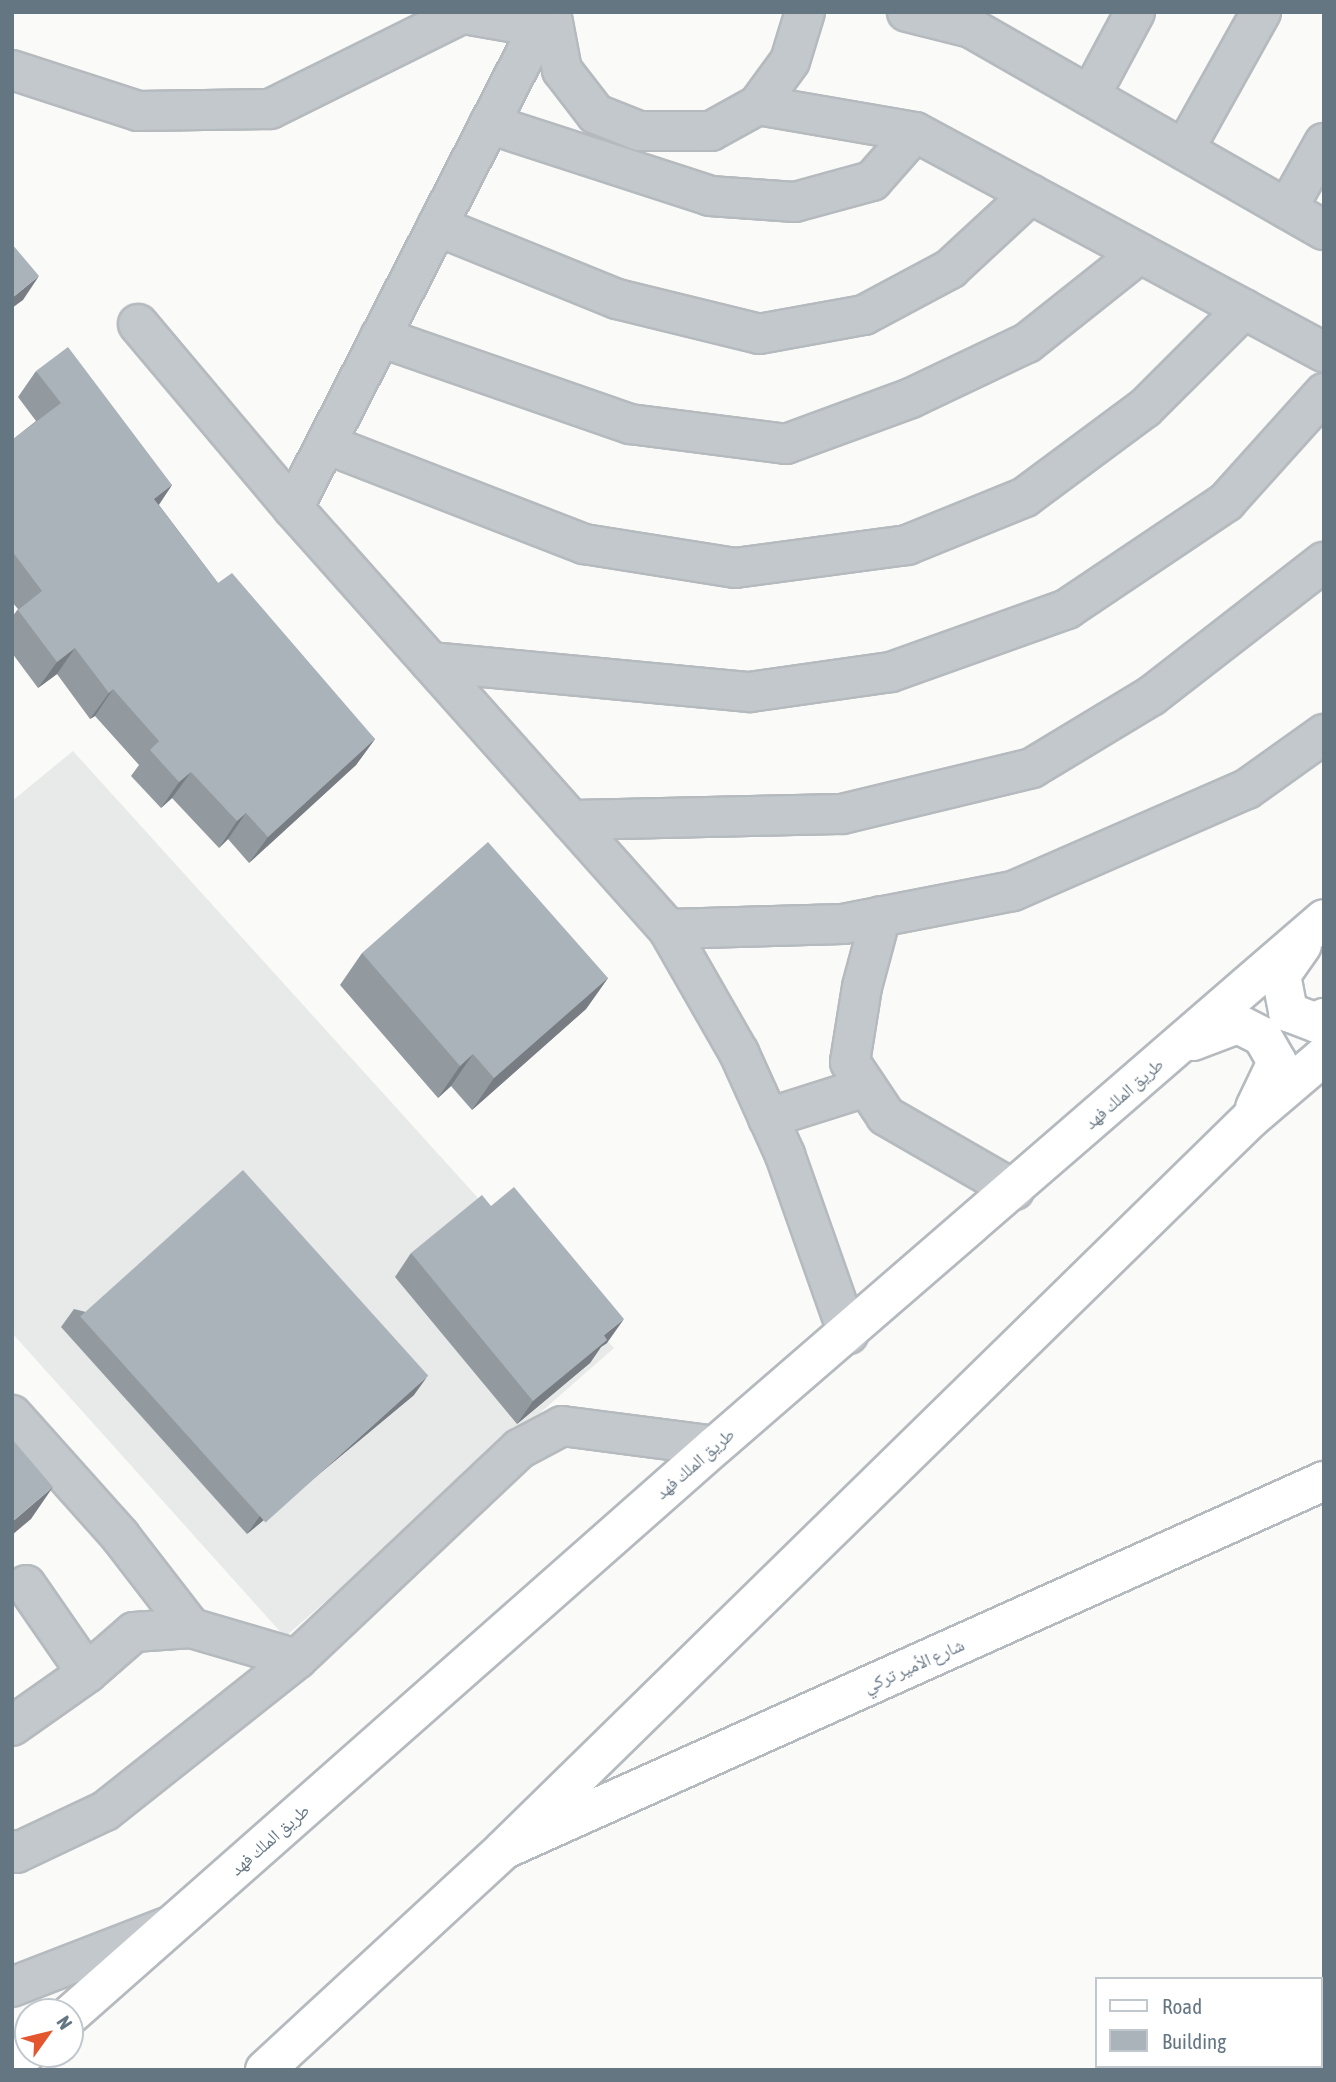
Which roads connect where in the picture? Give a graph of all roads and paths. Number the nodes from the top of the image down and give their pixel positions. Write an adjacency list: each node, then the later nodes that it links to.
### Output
1 (805, 12): 10 (street)
2 (906, 12): 7 (street)
3 (1135, 12): 9 (street)
4 (1261, 12): 14 (street)
5 (464, 13): 6 (street); 8 (street)
6 (545, 20): 10 (street); 11 (street)
7 (976, 20): 9 (street)
8 (12, 70)
9 (1090, 96): 14 (street)
10 (758, 105): 12 (street)
11 (489, 124): 12 (street); 17 (street)
12 (915, 132): 15 (street)
13 (1324, 143): 16 (street)
14 (1184, 150): 16 (street)
15 (1031, 194): 17 (street); 19 (street)
16 (1287, 209): 18 (street)
17 (437, 226): 22 (street)
18 (1324, 230)
19 (1140, 253): 20 (street); 22 (street)
20 (1244, 309): 23 (street); 25 (street)
21 (138, 324): 26 (street)
22 (380, 337): 25 (street)
23 (1324, 352)
24 (1324, 393): 28 (street)
25 (326, 444): 26 (street)
26 (293, 508): 28 (street)
27 (1324, 562): 30 (street)
28 (430, 663): 30 (street)
29 (1324, 734): 31 (street)
30 (571, 820): 33 (street)
31 (881, 916): 33 (street); 37 (street)
32 (1320, 922): 34 (main road); 36 (main road, طريق الملك فهد)
33 (668, 929): 38 (street)
34 (1324, 1018)
35 (1324, 1056): 39 (main road)
36 (1159, 1063): 39 (main road); 40 (main road, طريق الملك فهد)
37 (866, 1087): 38 (street); 40 (street)
38 (768, 1118): 41 (street)
39 (1250, 1119): 51 (main road)
40 (1014, 1190): 41 (main road, طريق الملك فهد)
41 (848, 1334): 43 (main road, طريق الملك فهد)
42 (12, 1415): 46 (street)
43 (715, 1446): 47 (street); 52 (main road, طريق الملك فهد)
44 (1324, 1481): 51 (main road, شارع الأمير تركي)
45 (26, 1585): 48 (street)
46 (191, 1628): 47 (street); 48 (street)
47 (297, 1659): 50 (street)
48 (87, 1673): 49 (street)
49 (12, 1726)
50 (12, 1850)
51 (503, 1850): 55 (main road)
52 (174, 1923): 53 (street); 54 (main road, طريق الملك فهد)
53 (12, 1987)
54 (84, 2003)
55 (265, 2070)

